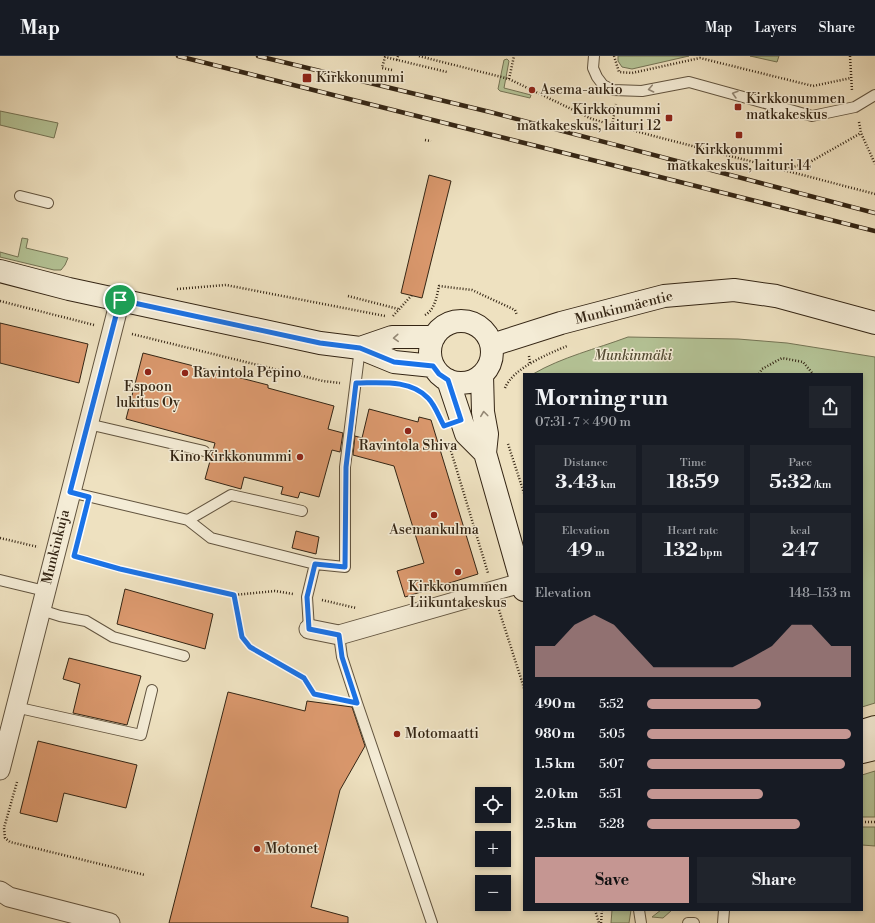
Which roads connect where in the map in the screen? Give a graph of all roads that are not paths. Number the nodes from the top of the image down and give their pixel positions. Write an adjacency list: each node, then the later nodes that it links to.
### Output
1 (594, 56): 2 (lane, one-way to 1)
2 (875, 95)
3 (20, 196): 4 (lane)
4 (48, 203)
5 (0, 271): 6 (street)
6 (120, 300): 10 (street); 13 (street, Munkinkuja)
7 (875, 323): 9 (street, Munkinmäentie)
8 (434, 337): 9 (street); 10 (street, one-way to 10); 11 (street)
9 (492, 344): 12 (street)
10 (360, 348): 11 (street); 19 (lane)
11 (440, 373): 12 (street); 15 (street)
12 (482, 375): 15 (street, one-way to 12)
13 (88, 424): 14 (lane); 16 (street, Munkinkuja)
14 (204, 451)
15 (485, 453): 21 (street)
16 (70, 492): 18 (lane); 22 (street, Munkinkuja)
17 (302, 511): 18 (lane)
18 (188, 520): 19 (lane)
19 (315, 564): 24 (lane)
20 (0, 580): 22 (lane)
21 (523, 587): 25 (street)
22 (45, 591): 23 (street, Munkinkuja)
23 (41, 610): 26 (lane); 28 (street, Munkinkuja)
24 (309, 629): 25 (street)
25 (339, 635): 39 (lane)
26 (184, 656)
27 (152, 690): 28 (lane)
28 (15, 706): 31 (street, Munkinkuja)
29 (875, 726): 30 (street)
30 (863, 731)
31 (3, 742): 34 (street, Munkinkuja)
32 (875, 749): 33 (street)
33 (863, 752)
34 (0, 770)
35 (0, 891): 38 (street)
36 (639, 911): 40 (lane)
37 (724, 911): 43 (lane)
38 (110, 923)
39 (432, 923)
40 (641, 923)
41 (688, 923): 42 (lane)
42 (694, 923)
43 (724, 923)

